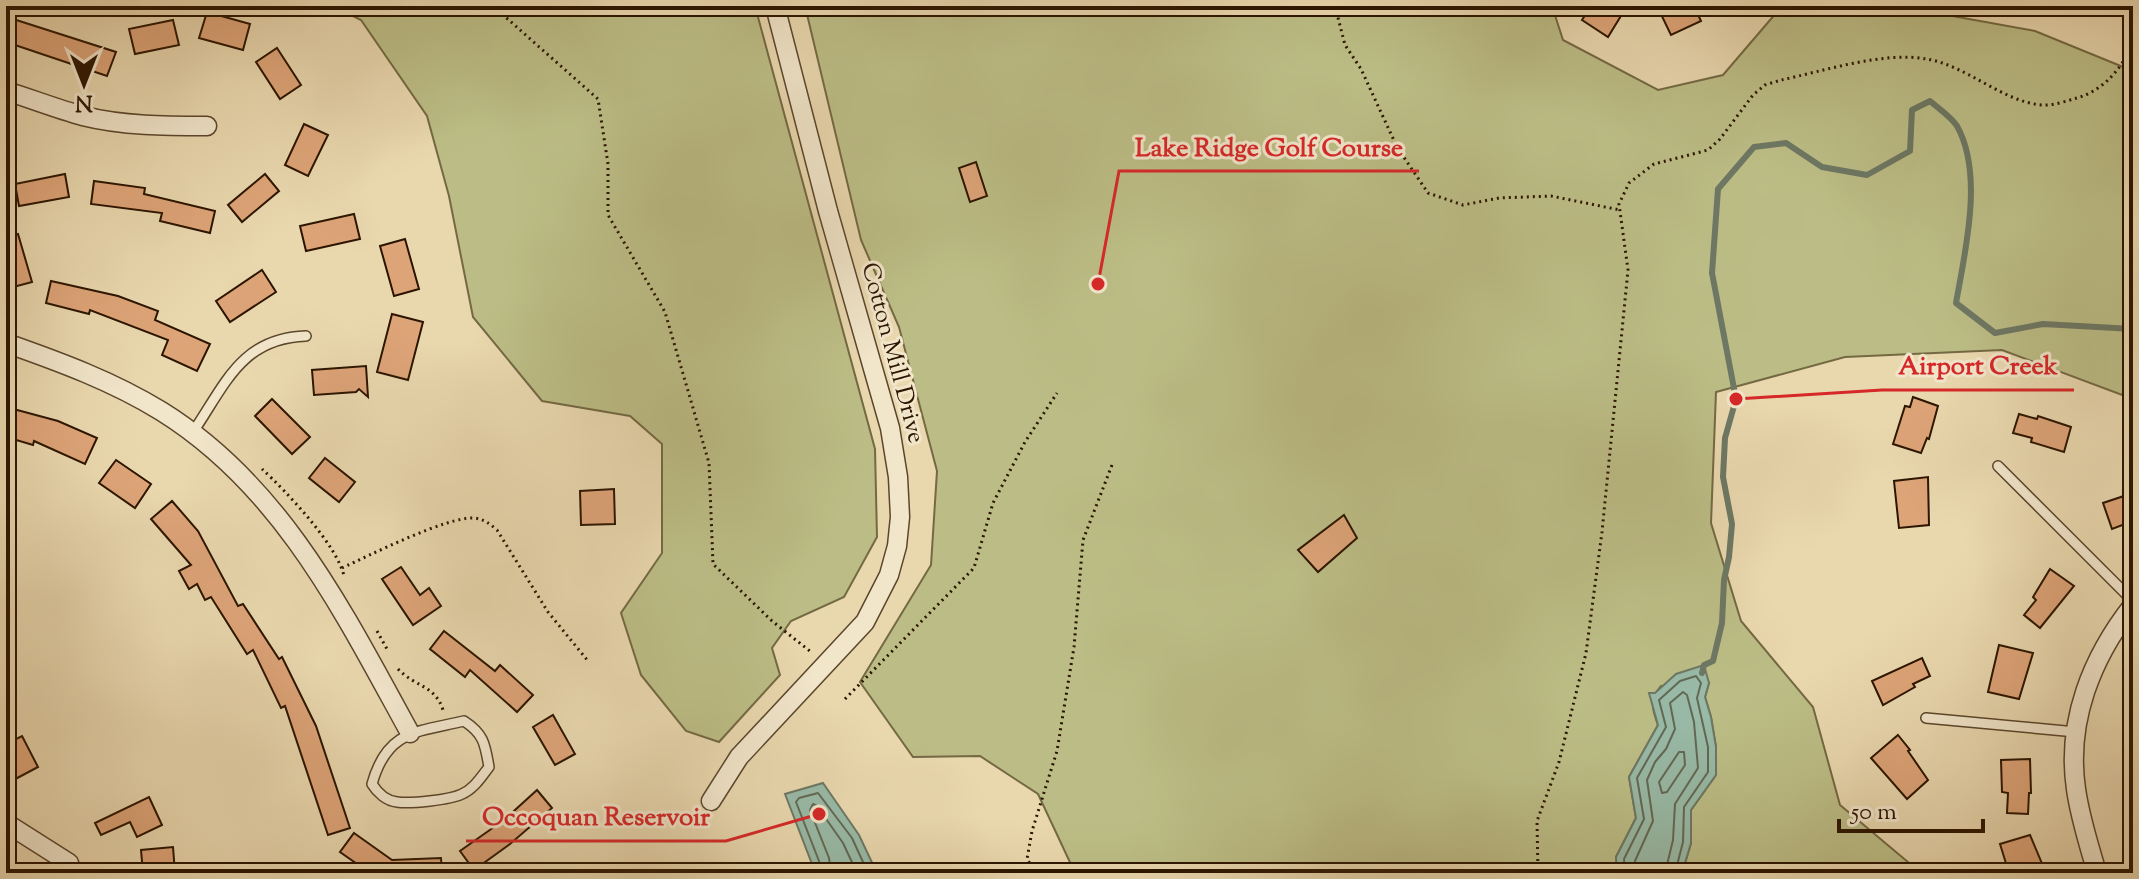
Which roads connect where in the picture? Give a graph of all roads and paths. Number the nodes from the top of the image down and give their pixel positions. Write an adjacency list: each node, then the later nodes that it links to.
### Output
1 (493, 6): 17 (path)
2 (775, 6): 17 (street, Cotton Mill Drive)
3 (1335, 6): 7 (path)
4 (2133, 44): 7 (path)
5 (6, 91): 6 (street)
6 (207, 126)
7 (1620, 210): 28 (path)
8 (306, 336): 11 (lane)
9 (6, 343): 11 (street)
10 (1057, 393): 18 (path)
11 (193, 432): 21 (street)
12 (1112, 465): 25 (path)
13 (1998, 466): 15 (lane)
14 (342, 568): 16 (path)
15 (2133, 603): 20 (street)
16 (588, 661)
17 (826, 665): 22 (street, Cotton Mill Drive)
18 (845, 699)
19 (1926, 718): 20 (lane)
20 (2076, 732): 29 (street)
21 (410, 733): 21 (lane)
22 (711, 801)
23 (6, 823): 24 (street)
24 (69, 863)
25 (1036, 873)
26 (1189, 873): 27 (path)
27 (1225, 873)
28 (1538, 873)
29 (2097, 873)

